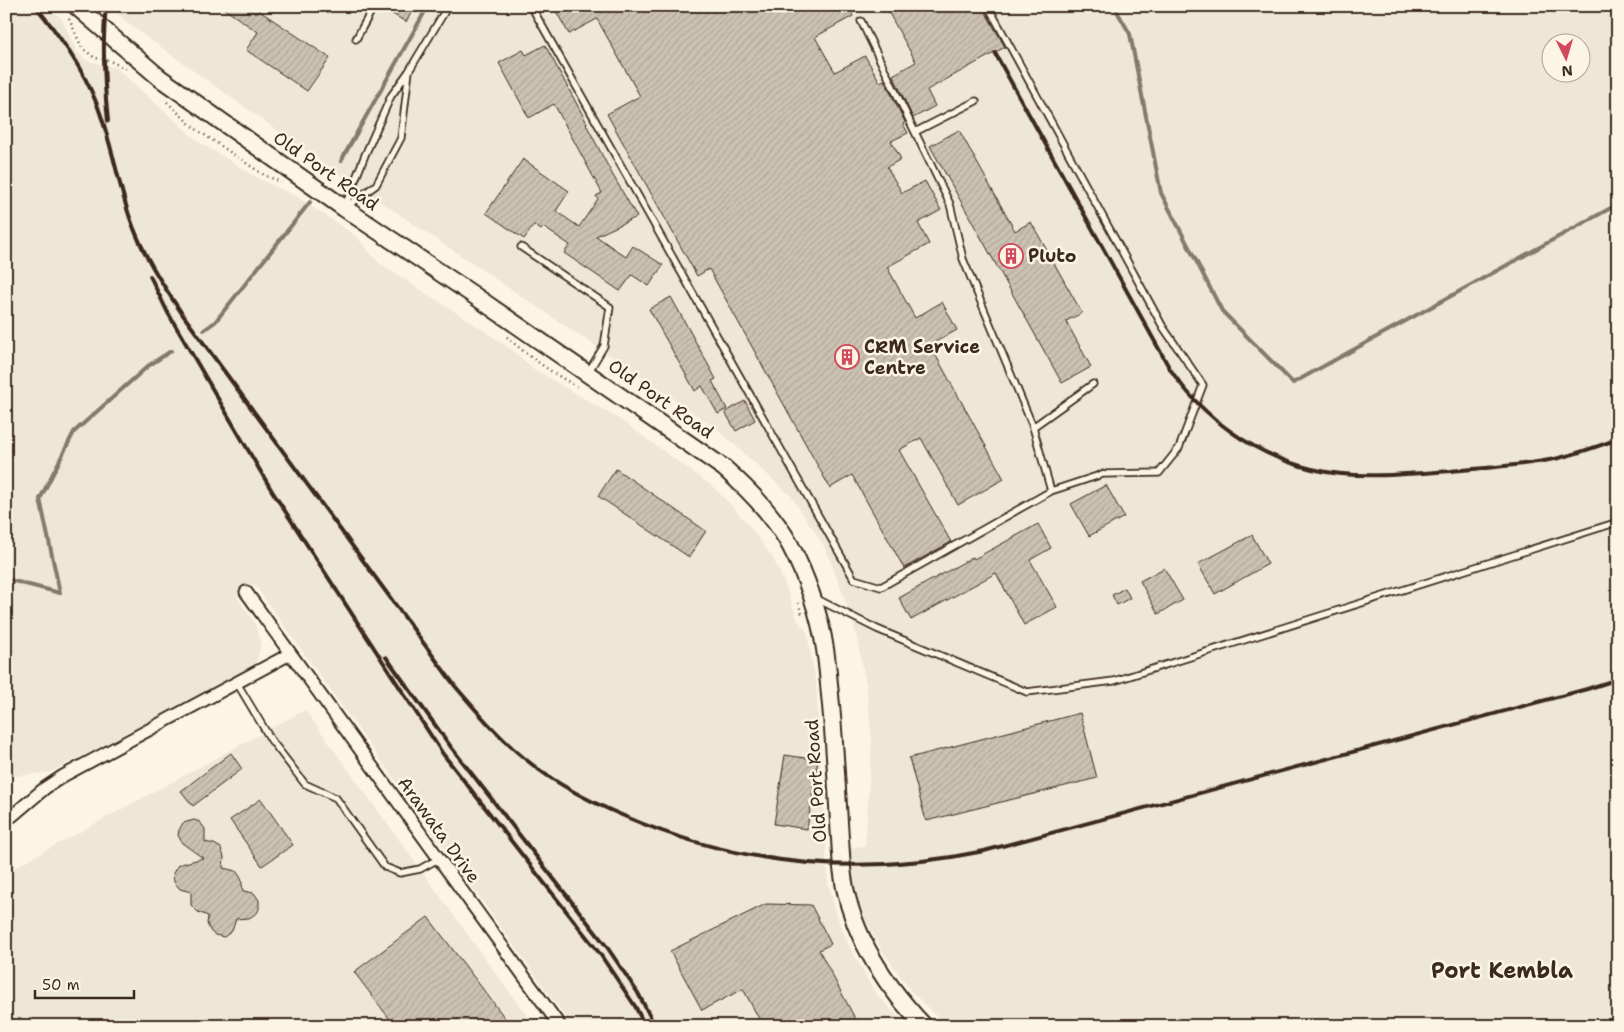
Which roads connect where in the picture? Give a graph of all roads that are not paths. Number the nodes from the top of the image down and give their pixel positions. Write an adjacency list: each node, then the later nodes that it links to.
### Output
1 (374, 6): 7 (lane)
2 (448, 6): 8 (lane)
3 (531, 6): 16 (lane)
4 (988, 6): 16 (lane)
5 (71, 10): 11 (street, Old Port Road)
6 (861, 21): 10 (lane)
7 (356, 39)
8 (409, 71): 11 (lane); 11 (lane)
9 (976, 101): 10 (lane)
10 (915, 132): 15 (lane)
11 (344, 208): 13 (street, Old Port Road)
12 (521, 248): 13 (lane)
13 (584, 381): 19 (street, Old Port Road)
14 (1093, 384): 15 (lane)
15 (1033, 427): 16 (lane)
16 (1051, 491)
17 (1618, 522): 19 (lane)
18 (246, 592): 20 (street, Arawata Drive)
19 (812, 597): 25 (street, Old Port Road)
20 (290, 654): 21 (street); 23 (street, Arawata Drive)
21 (237, 683): 22 (street); 23 (lane)
22 (12, 816)
23 (438, 858): 24 (street, Arawata Drive)
24 (560, 1026)
25 (924, 1026)

